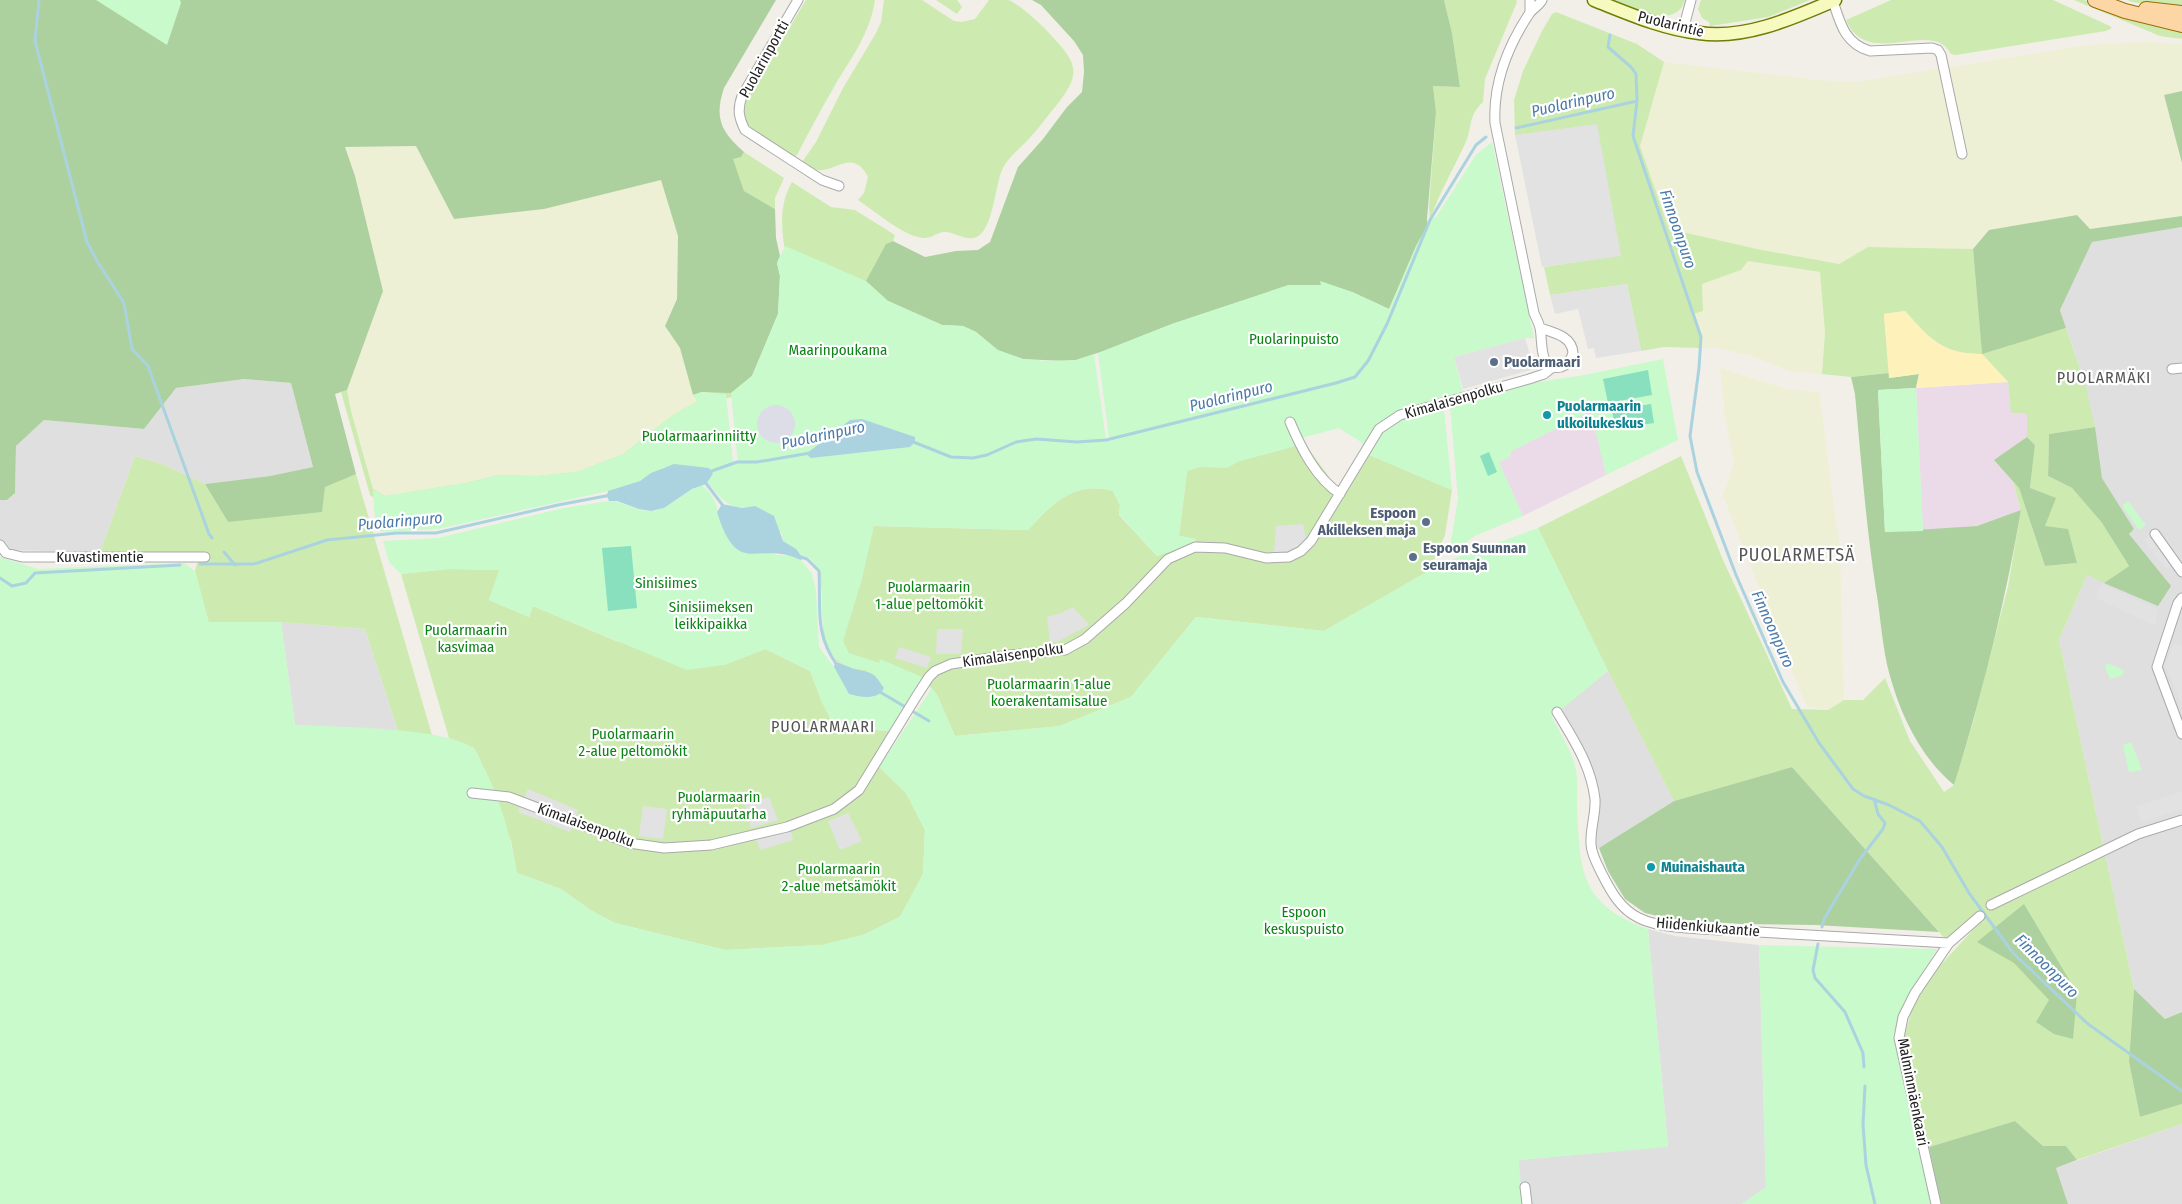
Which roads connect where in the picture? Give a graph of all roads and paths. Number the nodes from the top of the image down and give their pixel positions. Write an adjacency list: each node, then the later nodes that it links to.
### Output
1 (798, 0): 14 (street, Puolarinportti)
2 (1530, 0): 9 (street)
3 (1542, 0): 9 (street)
4 (1594, 0): 12 (main road, Puolarintie)
5 (1691, 0): 12 (street)
6 (1834, 0): 12 (main road, Puolarintie); 13 (street)
7 (2095, 0): 11 (main road)
8 (2116, 0): 10 (main road)
9 (1530, 12): 15 (street)
10 (2182, 13)
11 (2182, 25)
12 (1683, 30)
13 (1962, 154)
14 (839, 186)
15 (1540, 328): 16 (street); 16 (street)
16 (1552, 367): 20 (street, Kimalaisenpolku)
17 (2182, 368): 18 (street)
18 (2172, 369)
19 (1290, 422): 20 (street)
20 (1340, 494): 28 (street, Kimalaisenpolku)
21 (2155, 534): 24 (street)
22 (0, 545): 23 (street, Kuvastimentie)
23 (205, 557)
24 (2182, 572)
25 (2182, 598): 27 (street)
26 (1557, 712): 32 (street, Hiidenkiukaantie)
27 (2182, 734)
28 (472, 793)
29 (2182, 820): 30 (street)
30 (1991, 905)
31 (1980, 916): 32 (street, Malminmäenkaari)
32 (1949, 943): 35 (street, Malminmäenkaari)
33 (1525, 1187): 34 (street)
34 (1527, 1204)
35 (1936, 1204)

